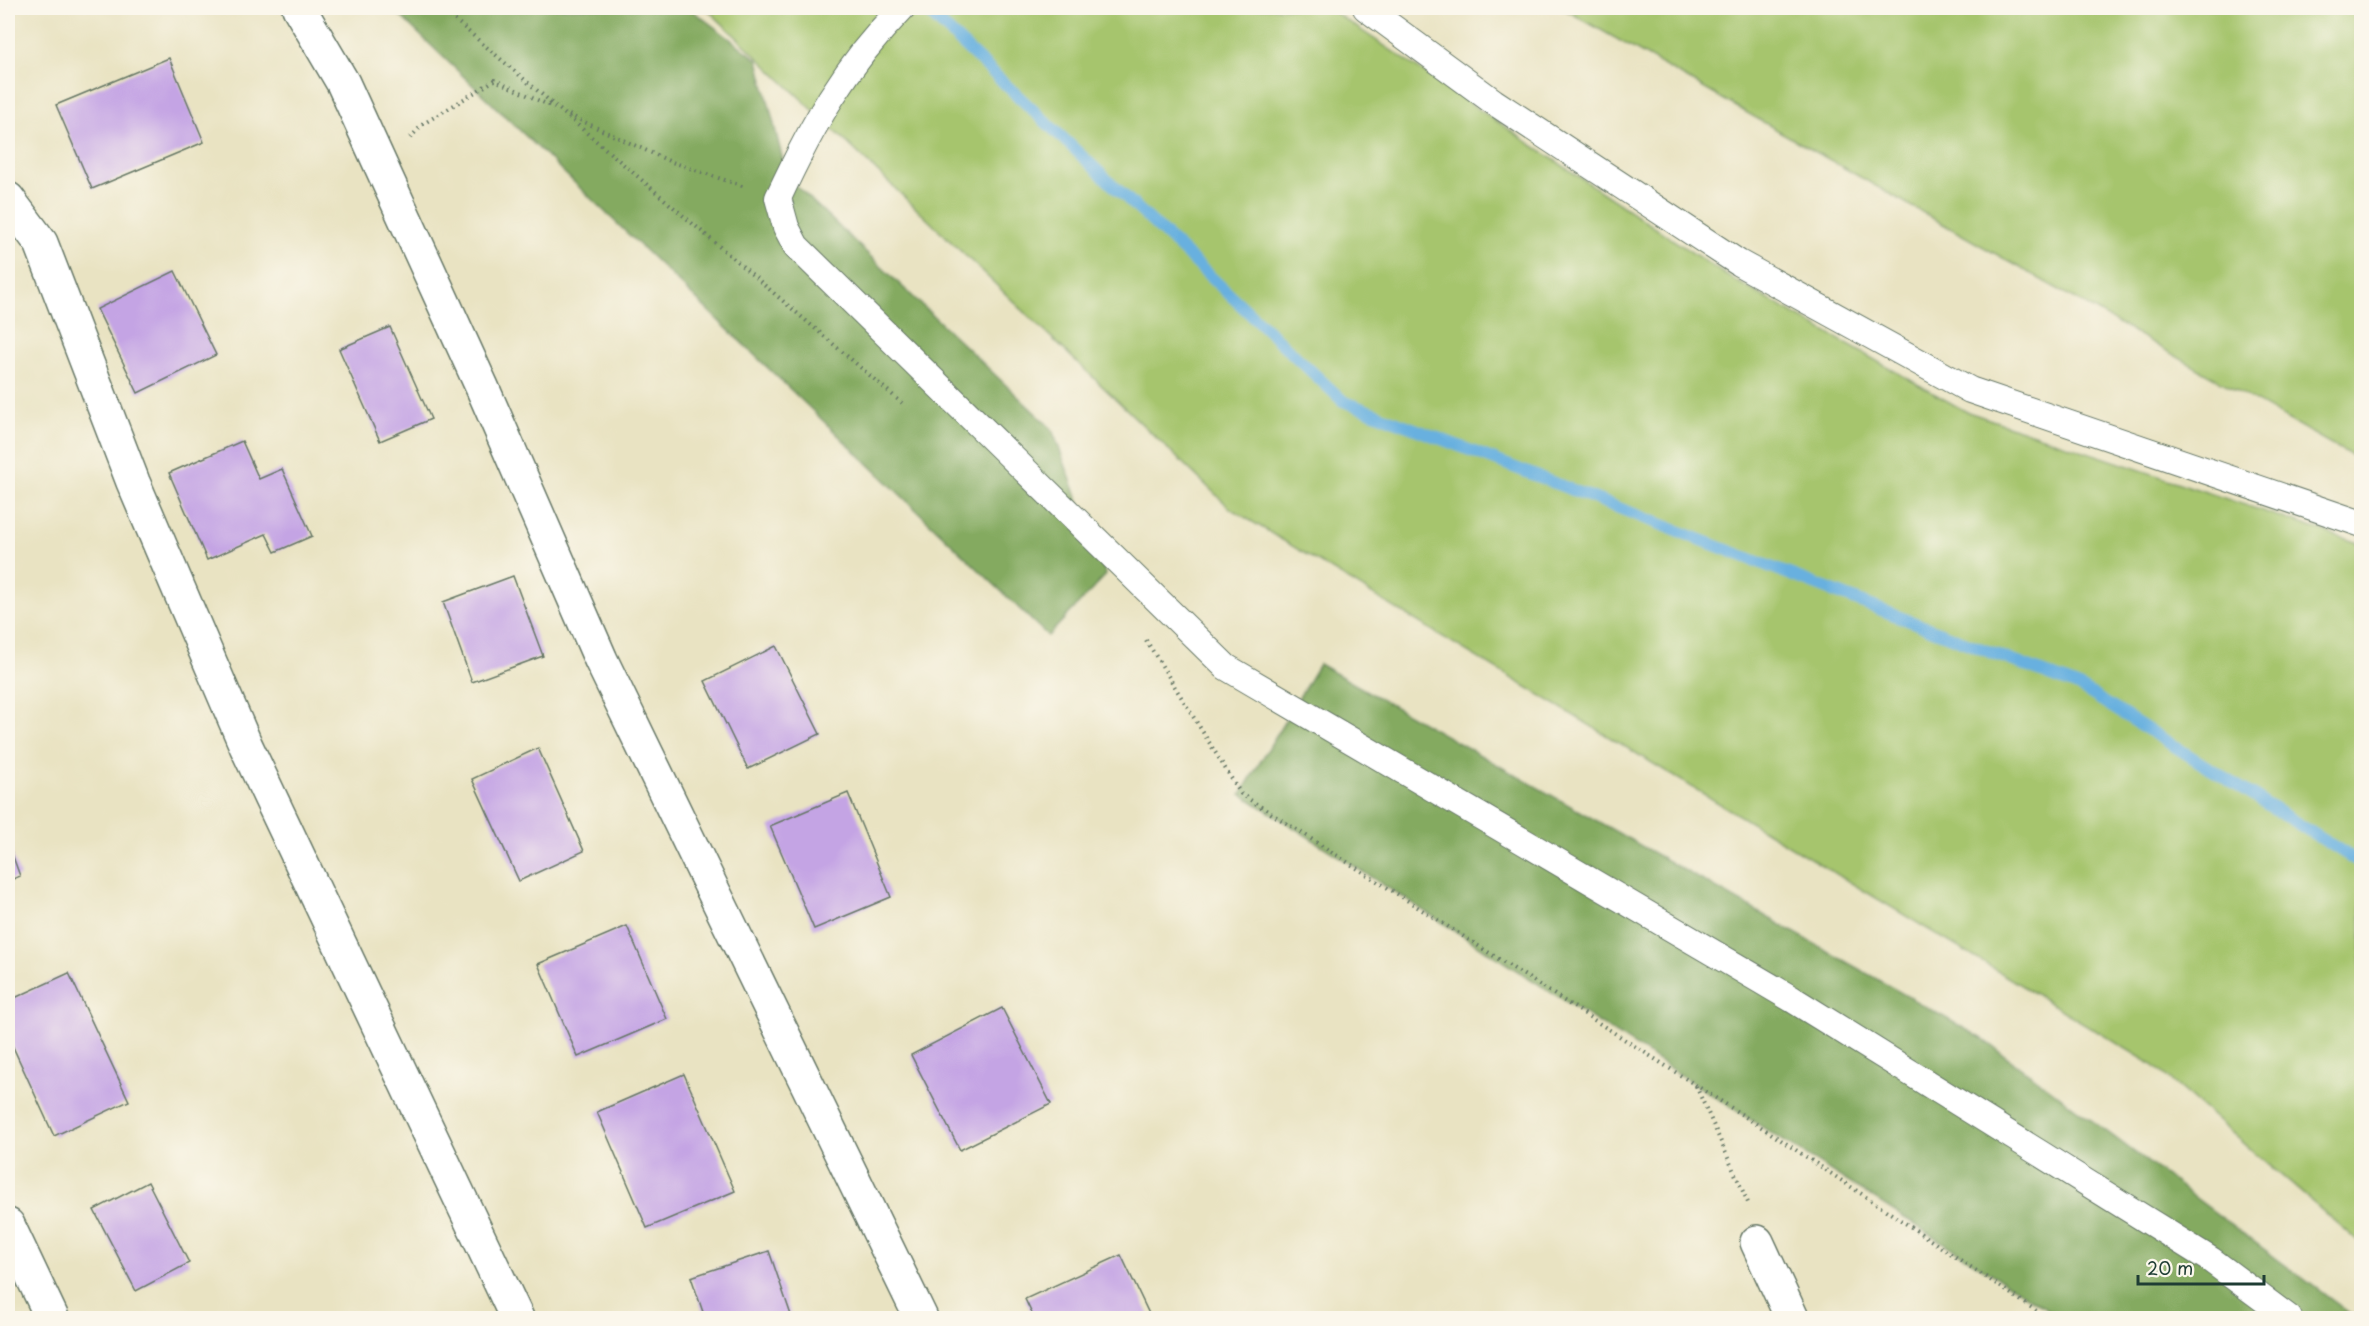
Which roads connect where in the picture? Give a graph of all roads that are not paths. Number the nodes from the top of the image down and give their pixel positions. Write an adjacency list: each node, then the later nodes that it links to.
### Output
1 (299, 8): 10 (street)
2 (902, 8): 12 (lane)
3 (1366, 8): 5 (lane)
4 (8, 199): 9 (street)
5 (2361, 524)
6 (8, 1225): 8 (street)
7 (1755, 1227): 11 (street)
8 (52, 1318)
9 (517, 1318)
10 (921, 1318)
11 (1792, 1318)
12 (2289, 1318)

